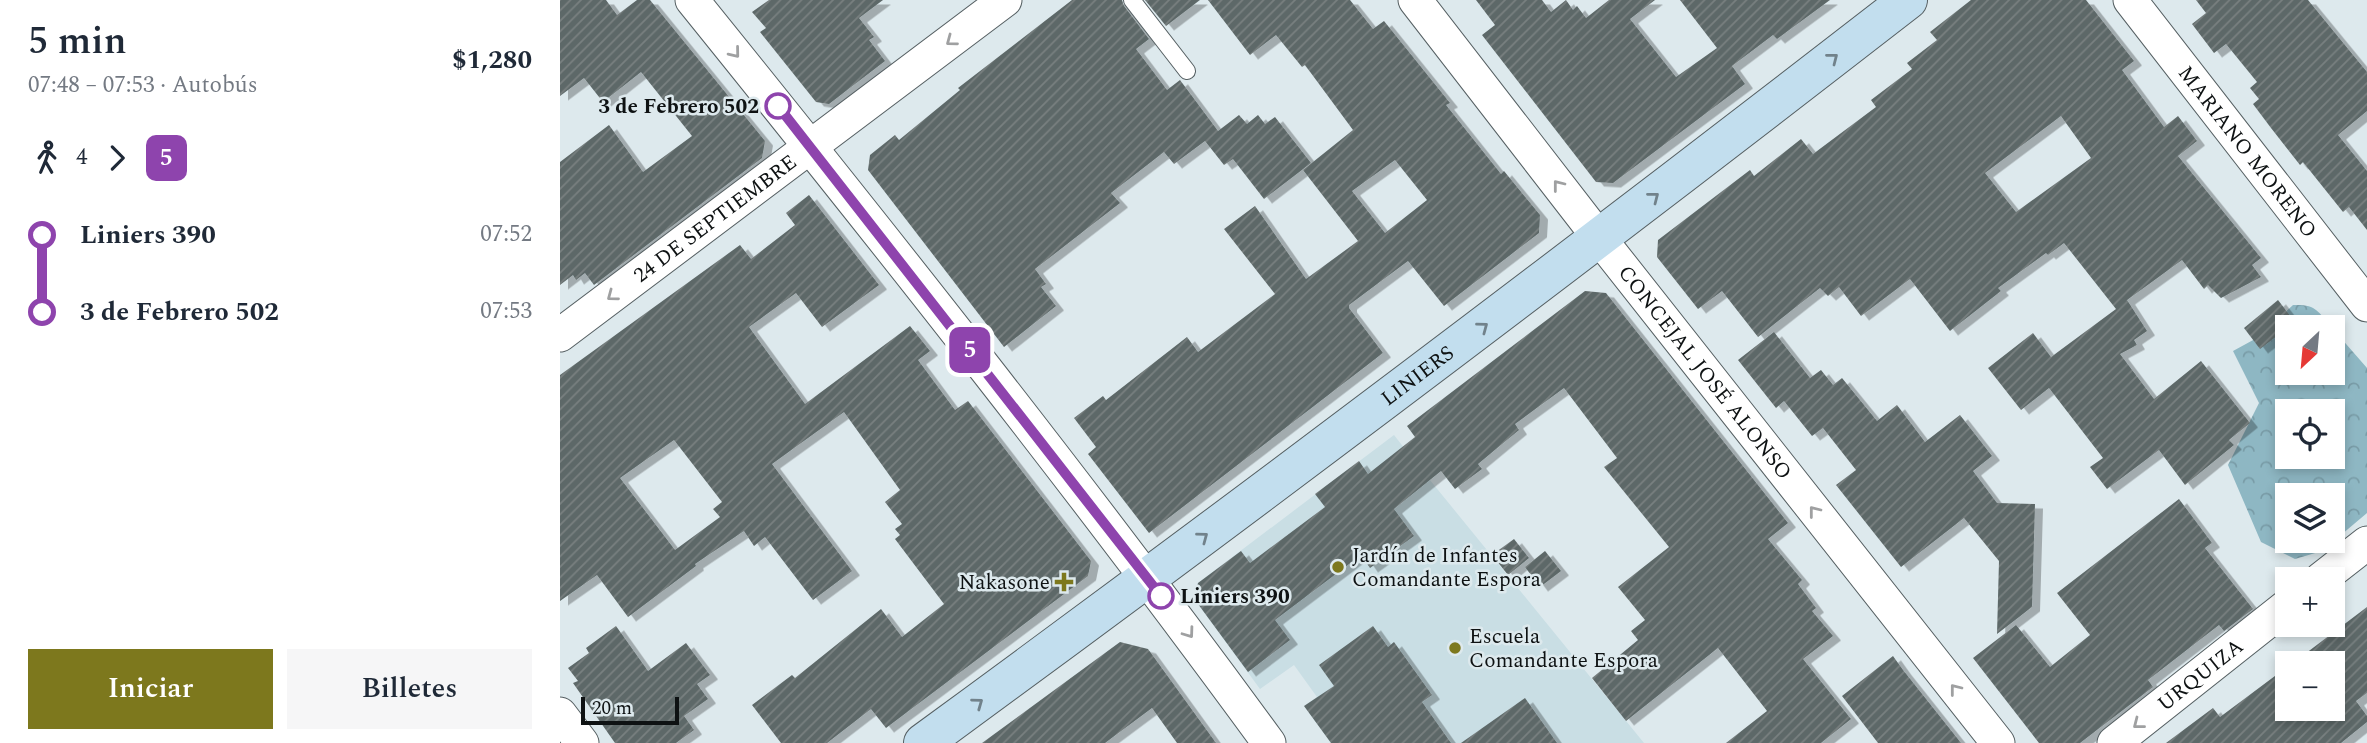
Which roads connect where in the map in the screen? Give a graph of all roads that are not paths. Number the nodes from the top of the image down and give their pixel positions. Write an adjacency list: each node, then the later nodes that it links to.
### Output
1 (692, 0): 8 (street, one-way to 8)
2 (1005, 0): 8 (street, 24 DE SEPTIEMBRE, one-way to 8)
3 (1132, 0): 7 (lane)
4 (1415, 0): 9 (street, CONCEJAL JOSÉ ALONSO, one-way to 4)
5 (1908, 0): 9 (street, LINIERS, one-way to 5)
6 (2130, 0): 10 (street, MARIANO MORENO)
7 (1187, 71)
8 (811, 148): 11 (street, 24 DE SEPTIEMBRE, one-way to 11); 14 (street)
9 (1600, 239): 14 (street, LINIERS, one-way to 9); 20 (street, CONCEJAL JOSÉ ALONSO, one-way to 9)
10 (2367, 305)
11 (560, 335)
12 (2367, 543): 13 (street)
13 (2336, 567)
14 (1148, 578): 18 (street, LINIERS, one-way to 14); 19 (street, one-way to 19)
15 (2275, 616): 21 (street, URQUIZA, one-way to 21)
16 (560, 714): 17 (street)
17 (582, 743)
18 (923, 743)
19 (1269, 743)
20 (1998, 743)
21 (2114, 743)

